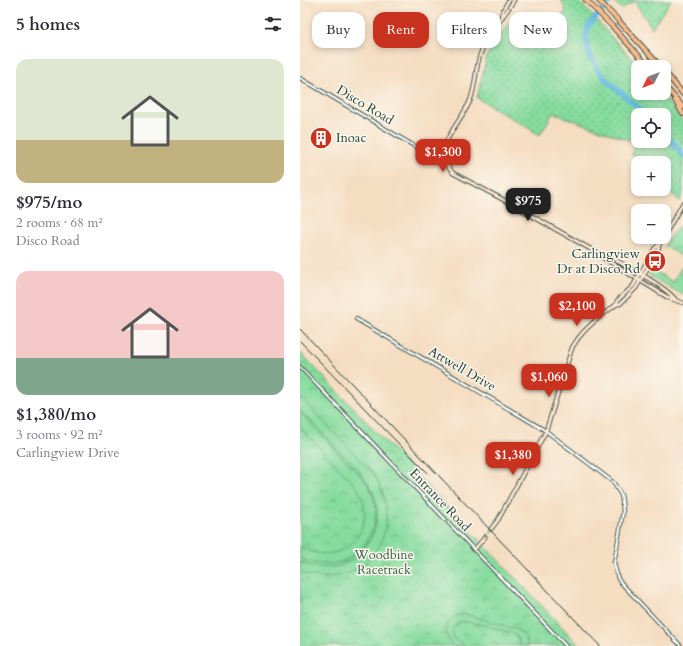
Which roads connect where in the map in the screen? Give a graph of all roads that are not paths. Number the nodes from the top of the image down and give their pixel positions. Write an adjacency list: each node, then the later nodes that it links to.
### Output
1 (509, 0): 5 (main road)
2 (514, 0): 6 (main road)
3 (598, 0): 9 (highway)
4 (587, 2): 8 (highway)
5 (501, 16)
6 (501, 18)
7 (484, 48): 16 (main road)
8 (643, 60)
9 (655, 60)
10 (300, 78): 16 (street, Disco Road)
11 (671, 79): 12 (highway)
12 (683, 93)
13 (671, 94): 14 (highway); 15 (highway)
14 (683, 106)
15 (683, 114)
16 (443, 155): 20 (main road)
17 (683, 203): 18 (main road)
18 (671, 224)
19 (659, 245): 21 (main road); 22 (main road)
20 (601, 255): 21 (main road); 23 (main road)
21 (639, 274): 22 (main road); 23 (main road)
22 (643, 276): 24 (main road); 25 (main road)
23 (637, 278): 24 (main road); 27 (main road)
24 (641, 281): 25 (main road); 27 (main road)
25 (676, 299): 26 (main road)
26 (683, 303)
27 (617, 304): 30 (main road)
28 (356, 319): 30 (street, Attwell Drive)
29 (300, 367): 33 (street, Entrance Road)
30 (546, 431): 31 (main road); 35 (street, Attwell Drive)
31 (491, 529)
32 (485, 537): 33 (main road)
33 (474, 550): 34 (street, Entrance Road)
34 (566, 646)
35 (681, 646)

